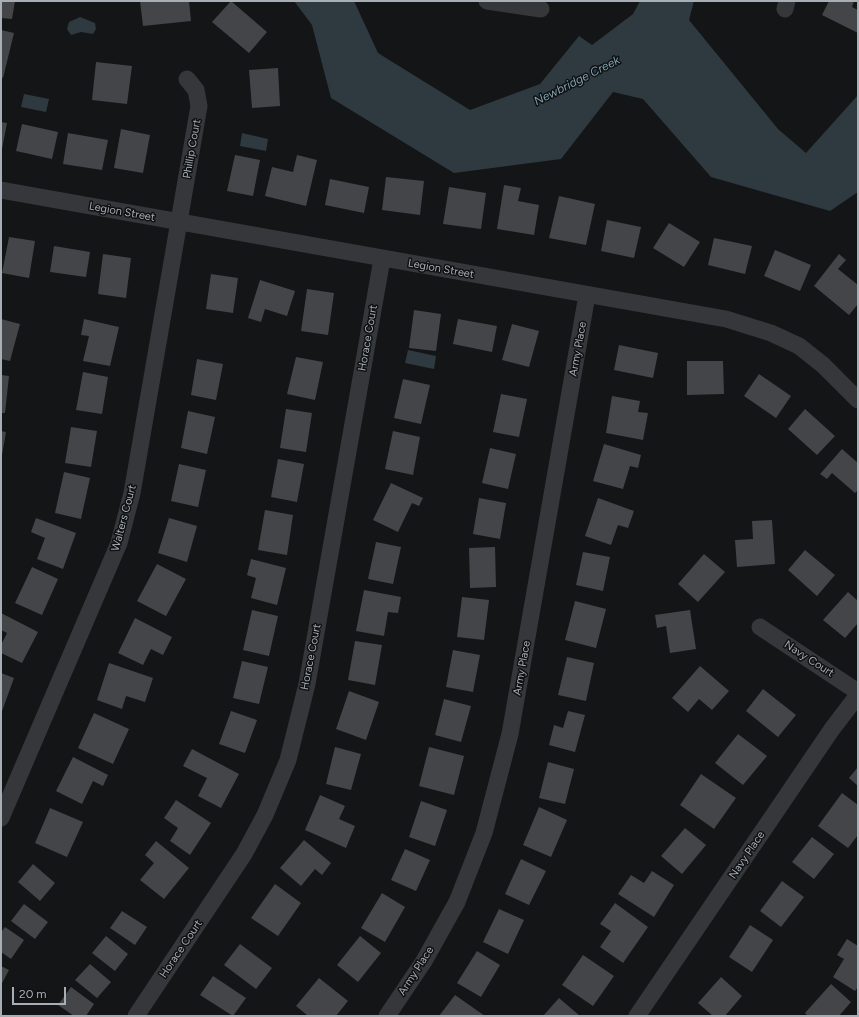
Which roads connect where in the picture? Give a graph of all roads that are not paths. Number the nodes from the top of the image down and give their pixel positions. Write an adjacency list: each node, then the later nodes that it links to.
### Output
1 (487, 1): 2 (street)
2 (541, 9)
3 (188, 79): 5 (street, Phillip Court)
4 (1, 190): 5 (street, Legion Street)
5 (179, 222): 6 (street, Legion Street); 11 (street, Walters Court)
6 (382, 259): 7 (street, Legion Street); 12 (street, Horace Court)
7 (587, 295): 8 (street, Legion Street); 13 (street, Army Place)
8 (858, 400)
9 (760, 627): 10 (street, Navy Court)
10 (858, 693): 14 (street, Navy Place)
11 (1, 818)
12 (136, 1016)
13 (386, 1016)
14 (637, 1016)

